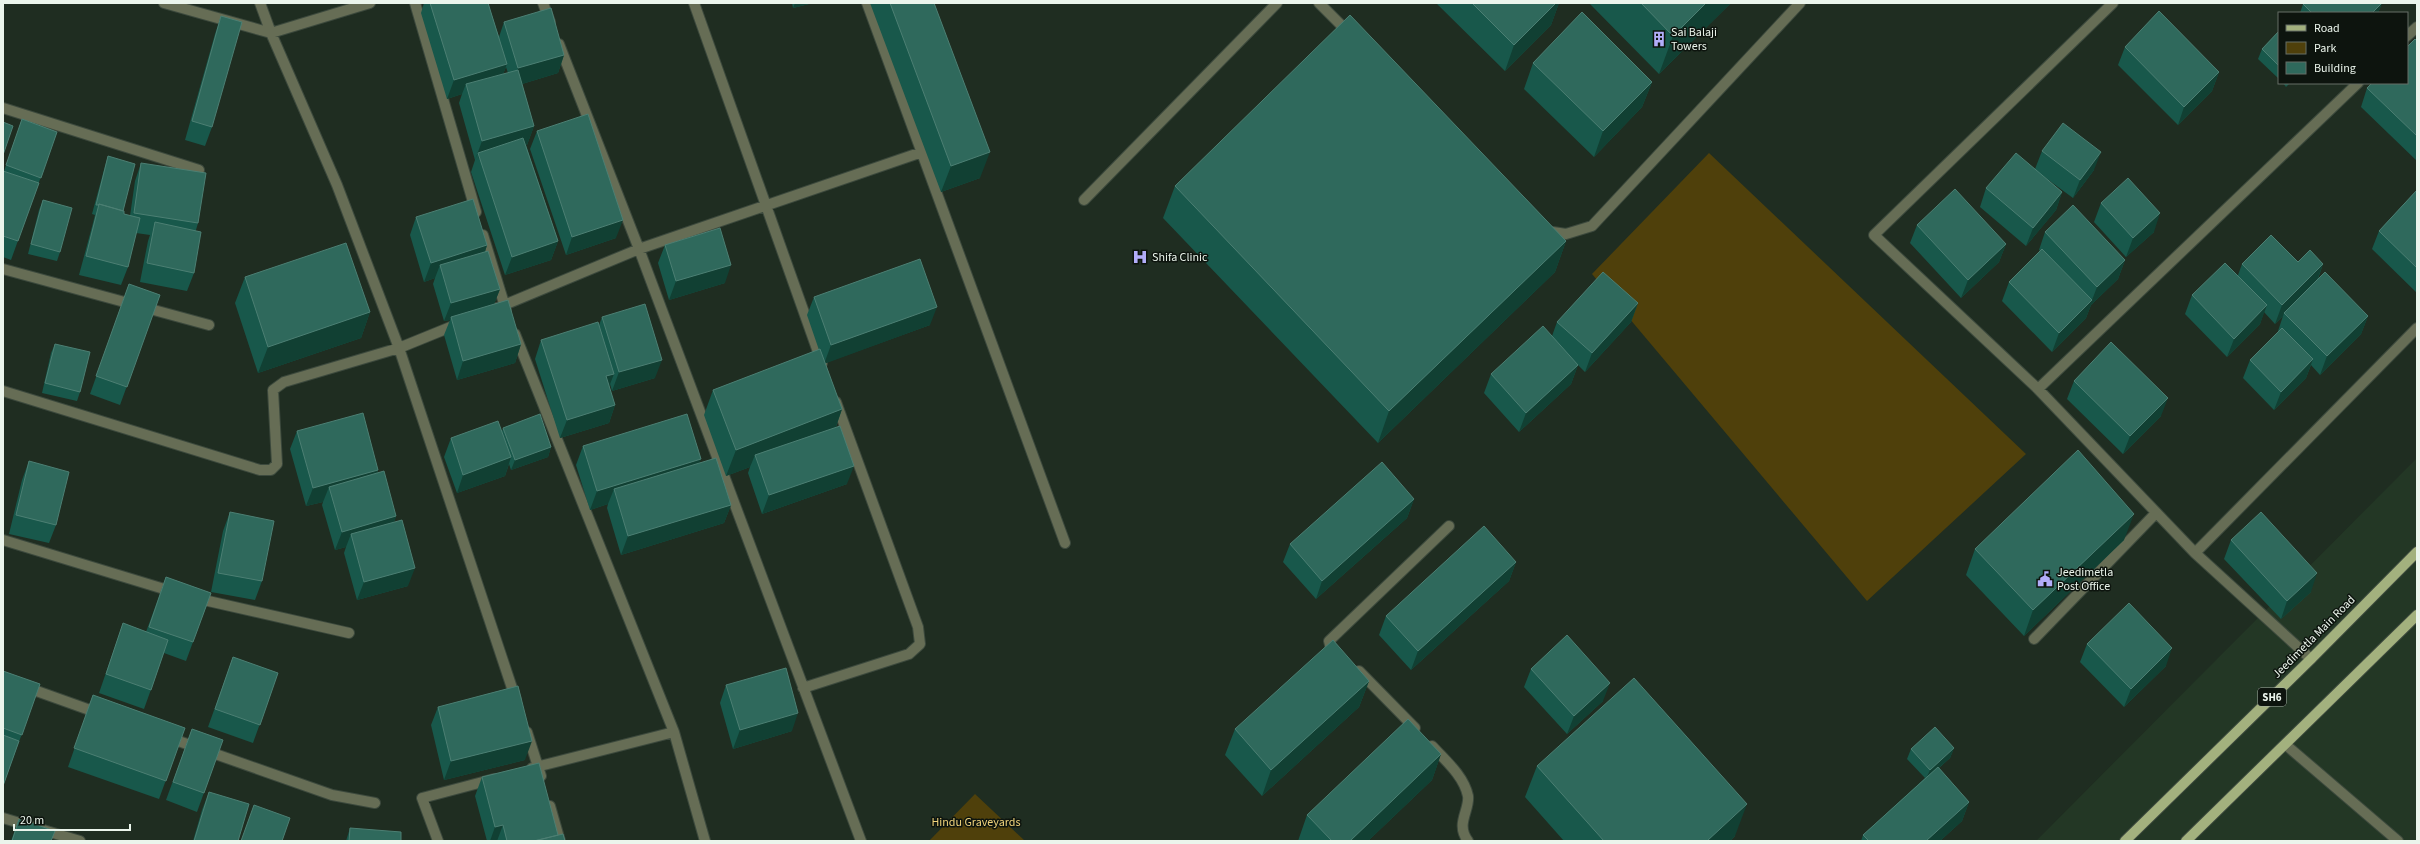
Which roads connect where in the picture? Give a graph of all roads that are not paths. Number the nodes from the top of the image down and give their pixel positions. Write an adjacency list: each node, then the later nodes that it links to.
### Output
1 (164, 3): 13 (street)
2 (260, 3): 13 (street)
3 (370, 3): 13 (street)
4 (415, 3): 25 (street)
5 (543, 3): 23 (street)
6 (694, 3): 21 (street)
7 (867, 3): 18 (street)
8 (1277, 3): 20 (street)
9 (1319, 3): 15 (street)
10 (1800, 3): 22 (street)
11 (2113, 3): 32 (street)
12 (2417, 27): 14 (street)
13 (270, 33): 30 (street)
14 (2408, 35)
15 (1357, 42)
16 (2357, 84): 32 (street)
17 (3, 108): 19 (street)
18 (922, 152): 21 (street); 38 (street)
19 (199, 170)
20 (1084, 200)
21 (764, 206): 23 (street); 31 (street)
22 (1540, 225)
23 (639, 249): 25 (street); 46 (street)
24 (3, 269): 28 (street)
25 (504, 305): 26 (street); 48 (street)
26 (490, 311)
27 (469, 319): 30 (street)
28 (209, 325)
29 (2417, 328): 40 (street)
30 (399, 348): 33 (street); 51 (street)
31 (826, 376)
32 (2038, 389): 35 (street)
33 (3, 391)
34 (832, 391): 46 (street)
35 (2155, 514): 40 (street); 43 (street)
36 (1449, 526): 61 (street)
37 (3, 540): 42 (street)
38 (1065, 543)
39 (2417, 552): 44 (main road, Jeedimetla Main Road / SH6)
40 (2195, 553): 44 (street)
41 (2417, 615): 50 (main road)
42 (349, 633)
43 (2034, 638)
44 (2311, 659): 62 (main road, Jeedimetla Main Road / SH6)
45 (3, 679): 47 (street)
46 (804, 688): 60 (street)
47 (108, 716)
48 (674, 732): 51 (street); 59 (street)
49 (160, 734): 54 (street)
50 (2286, 745): 63 (main road); 64 (street)
51 (538, 766): 52 (street); 58 (street)
52 (524, 770)
53 (502, 776): 57 (street)
54 (376, 803)
55 (3, 818): 56 (street)
56 (80, 841)
57 (438, 841)
58 (560, 841)
59 (705, 841)
60 (861, 841)
61 (1468, 841)
62 (2125, 841)
63 (2186, 841)
64 (2398, 841)

